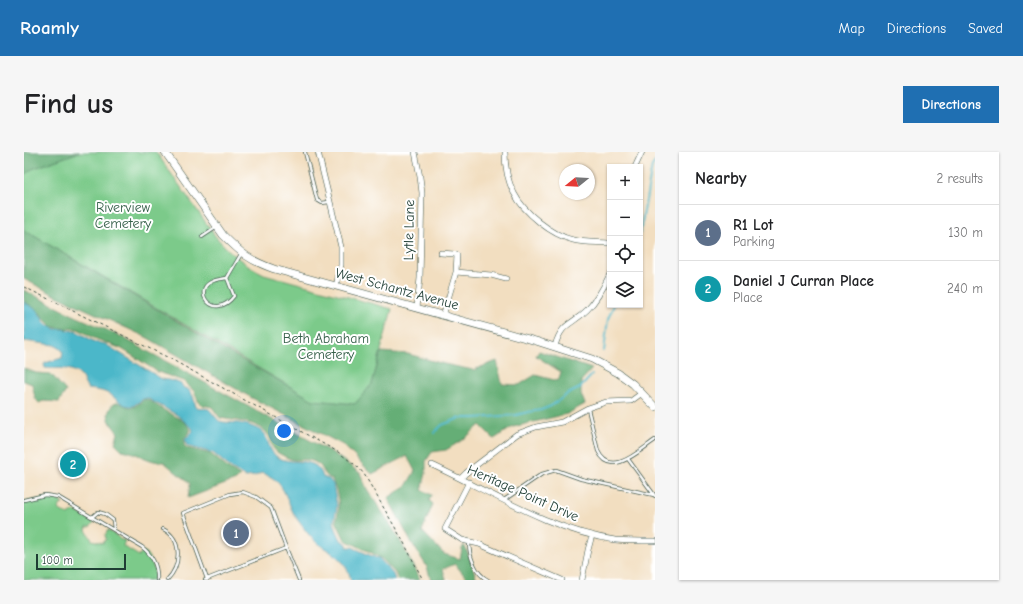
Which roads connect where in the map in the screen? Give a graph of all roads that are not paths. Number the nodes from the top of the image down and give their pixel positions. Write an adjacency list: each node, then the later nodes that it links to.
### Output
1 (165, 152): 9 (main road, West Schantz Avenue)
2 (305, 152): 8 (lane)
3 (318, 152): 8 (street)
4 (415, 152): 19 (street, Lytle Lane)
5 (505, 152): 11 (street)
6 (642, 152): 7 (street)
7 (636, 164)
8 (330, 202): 18 (street)
9 (217, 227): 10 (lane); 12 (main road, West Schantz Avenue)
10 (202, 237)
11 (607, 243)
12 (242, 253): 15 (lane); 18 (main road, West Schantz Avenue)
13 (441, 253): 14 (street)
14 (456, 272): 16 (street); 20 (street)
15 (227, 278): 15 (lane)
16 (506, 279)
17 (607, 281): 21 (street)
18 (336, 286): 19 (main road, West Schantz Avenue)
19 (417, 308): 20 (main road, West Schantz Avenue)
20 (443, 316): 21 (main road, West Schantz Avenue)
21 (555, 346): 22 (main road, West Schantz Avenue)
22 (642, 393): 23 (main road, West Schantz Avenue); 24 (street)
23 (655, 407)
24 (588, 408): 26 (lane); 28 (street)
25 (655, 440): 26 (lane)
26 (628, 459): 30 (lane)
27 (432, 465): 28 (street, Heritage Point Drive)
28 (462, 478): 29 (street, Heritage Point Drive)
29 (469, 482): 32 (street, Heritage Point Drive); 38 (street)
30 (654, 495): 32 (lane)
31 (24, 500): 33 (lane)
32 (504, 500): 36 (street, Heritage Point Drive)
33 (92, 517): 35 (lane); 35 (lane)
34 (163, 529): 41 (lane)
35 (114, 530): 40 (lane)
36 (592, 535): 37 (street, Heritage Point Drive); 46 (street)
37 (655, 541)
38 (469, 542): 44 (lane); 45 (street)
39 (286, 548): 42 (lane); 42 (lane); 43 (lane)
40 (157, 580)
41 (167, 580)
42 (206, 580)
43 (299, 580)
44 (488, 580)
45 (562, 580)
46 (582, 580)

